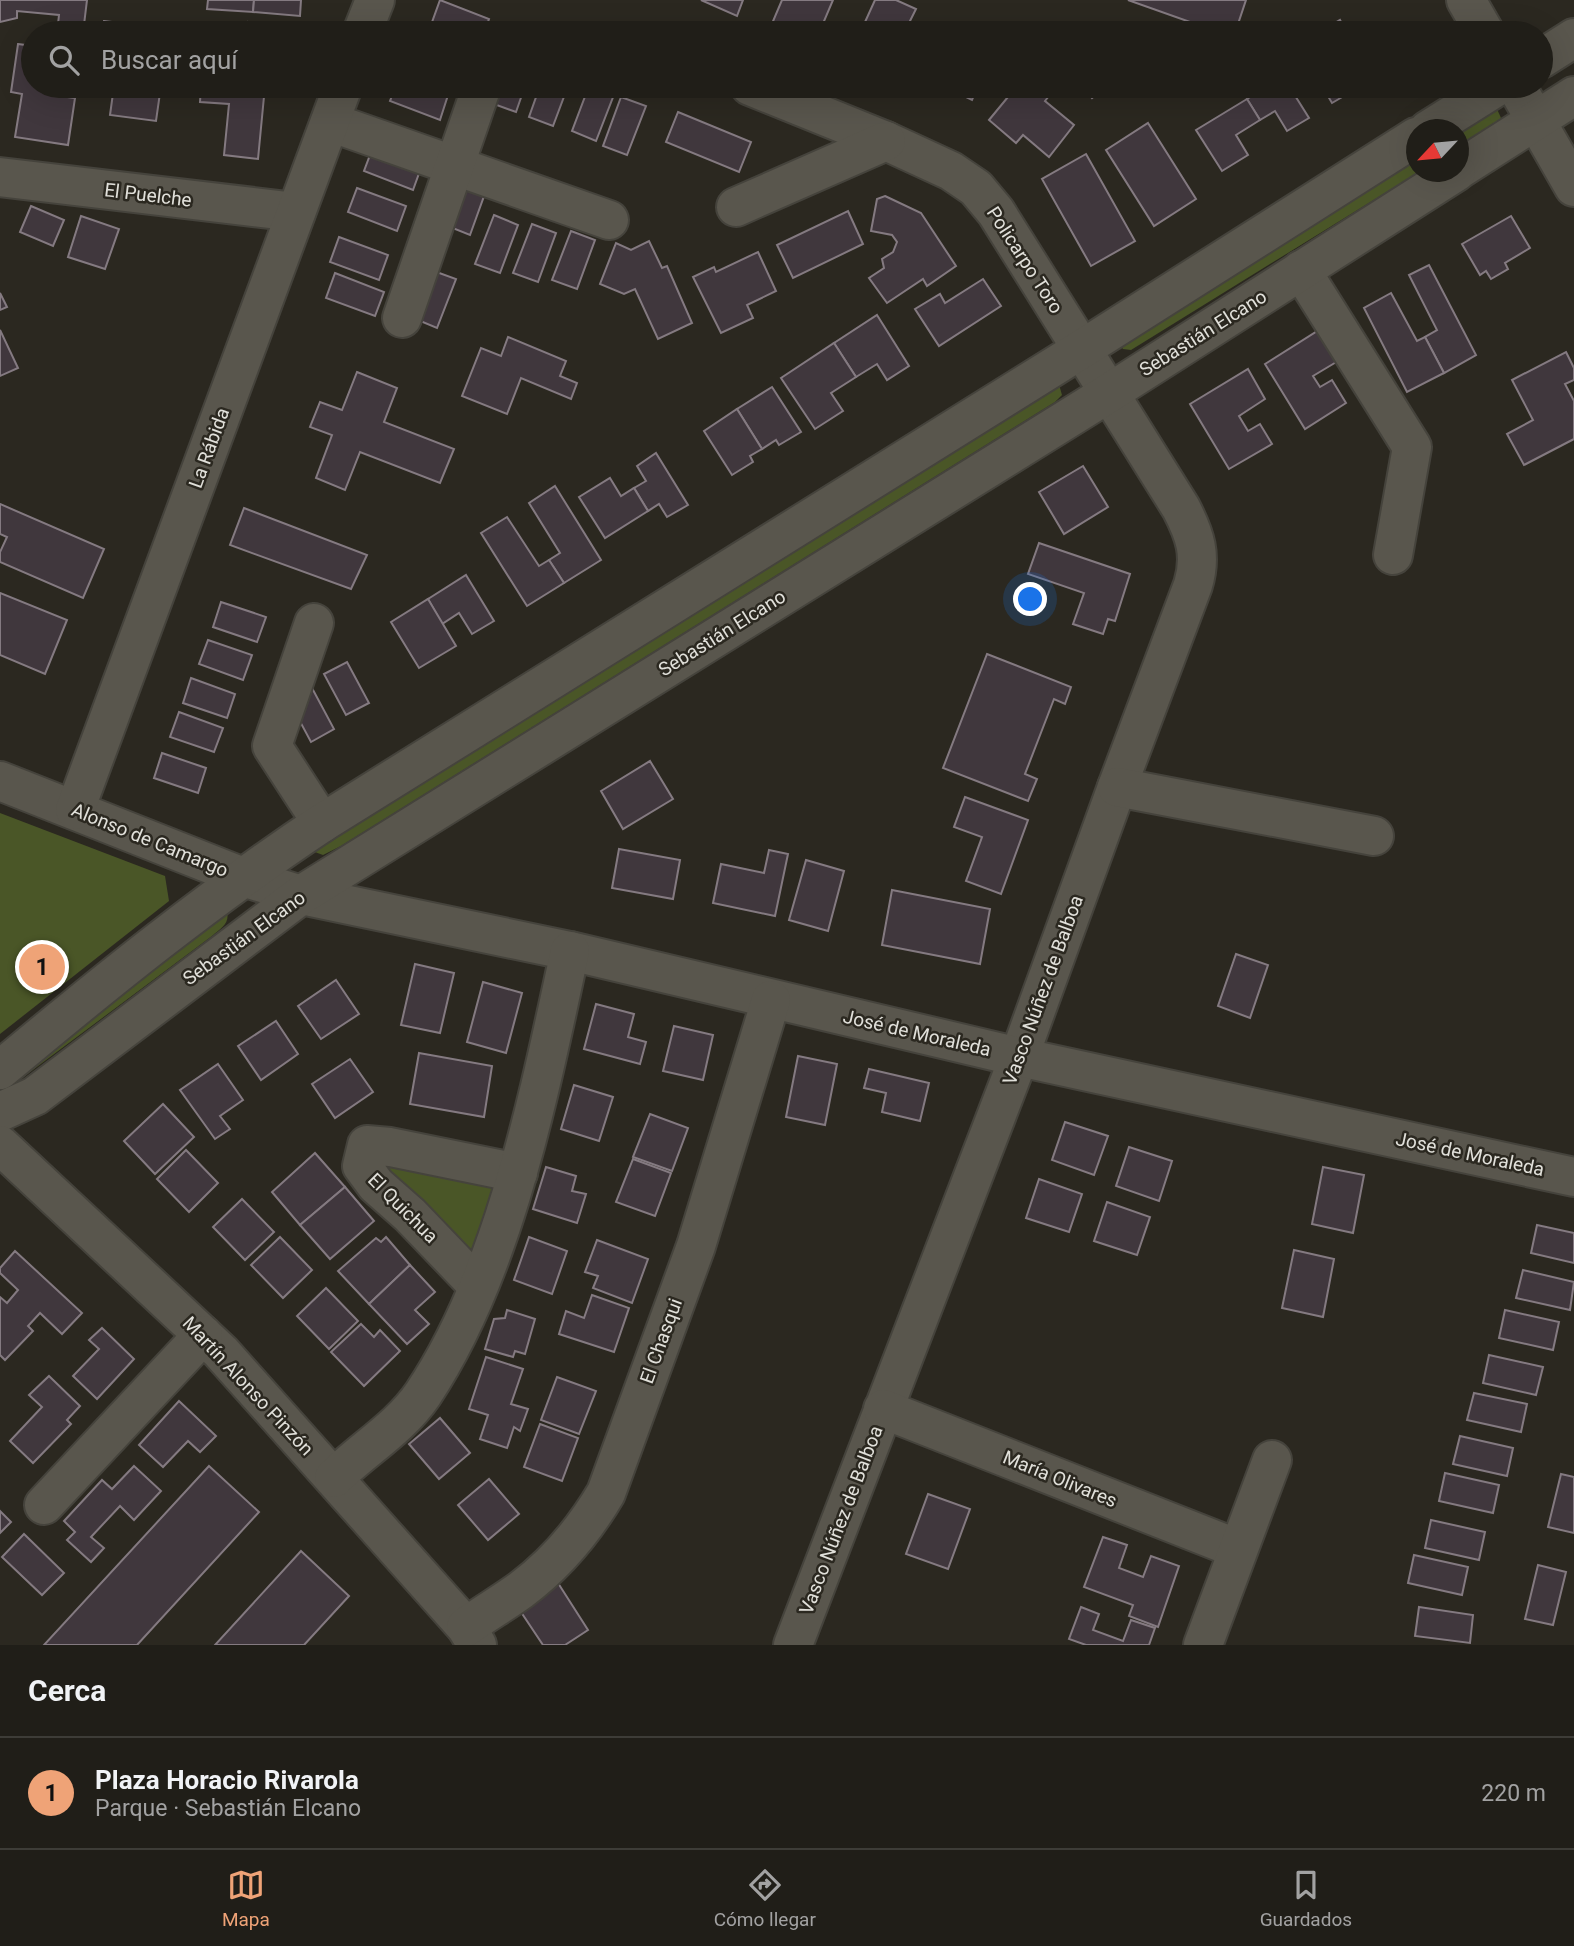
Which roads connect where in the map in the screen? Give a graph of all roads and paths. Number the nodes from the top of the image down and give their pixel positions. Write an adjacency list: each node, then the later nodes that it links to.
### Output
1 (375, 0): 2 (street)
2 (367, 21)
3 (1574, 38): 4 (street)
4 (1553, 51)
5 (1574, 96): 12 (street, Sebastián Elcano)
6 (339, 98): 13 (street, La Rábida)
7 (478, 98): 17 (street)
8 (780, 98): 14 (street, Policarpo Toro)
9 (1479, 98): 11 (street)
10 (1523, 98): 12 (street)
11 (1446, 119)
12 (1535, 121): 16 (street, Sebastián Elcano); 20 (street)
13 (330, 122): 17 (street); 22 (street, La Rábida)
14 (886, 141): 21 (street); 26 (street, Policarpo Toro)
15 (1406, 143): 26 (street)
16 (1469, 163)
17 (454, 166): 23 (street); 25 (street)
18 (0, 177): 22 (street, El Puelche)
19 (1440, 182): 24 (street, Sebastián Elcano)
20 (1574, 187)
21 (736, 207)
22 (296, 212): 32 (street, La Rábida)
23 (609, 220)
24 (1301, 270): 27 (street, Sebastián Elcano); 28 (street)
25 (402, 318)
26 (1082, 349): 27 (street, Vasco Núñez de Balboa); 33 (street)
27 (1109, 393): 31 (street, Vasco Núñez de Balboa); 36 (street, Sebastián Elcano)
28 (1393, 555)
29 (314, 623): 33 (street)
30 (0, 781): 32 (street, Alonso de Camargo)
31 (1117, 787): 34 (street); 39 (street, Vasco Núñez de Balboa)
32 (75, 810): 35 (street, Alonso de Camargo)
33 (322, 823): 35 (street)
34 (1374, 836)
35 (243, 877): 36 (street, Alonso de Camargo); 40 (street)
36 (301, 895): 37 (street, José de Moraleda); 41 (street, Sebastián Elcano)
37 (570, 951): 38 (street, José de Moraleda); 43 (street)
38 (771, 1000): 39 (street, José de Moraleda); 52 (street, El Chasqui)
39 (1019, 1057): 44 (street, José de Moraleda); 47 (street, Vasco Núñez de Balboa)
40 (0, 1070)
41 (0, 1112)
42 (0, 1145): 46 (street, Martín Alonso Pinzón)
43 (518, 1173): 45 (street); 45 (street, El Quichua)
44 (1574, 1177)
45 (478, 1286): 49 (street)
46 (203, 1335): 49 (street, Martín Alonso Pinzón); 50 (street)
47 (883, 1409): 51 (street, María Olivares); 53 (street, Vasco Núñez de Balboa)
48 (1272, 1460): 51 (street)
49 (334, 1478): 52 (street, Martín Alonso Pinzón)
50 (44, 1505)
51 (1238, 1549): 54 (street)
52 (472, 1636)
53 (793, 1645)
54 (1203, 1645)

